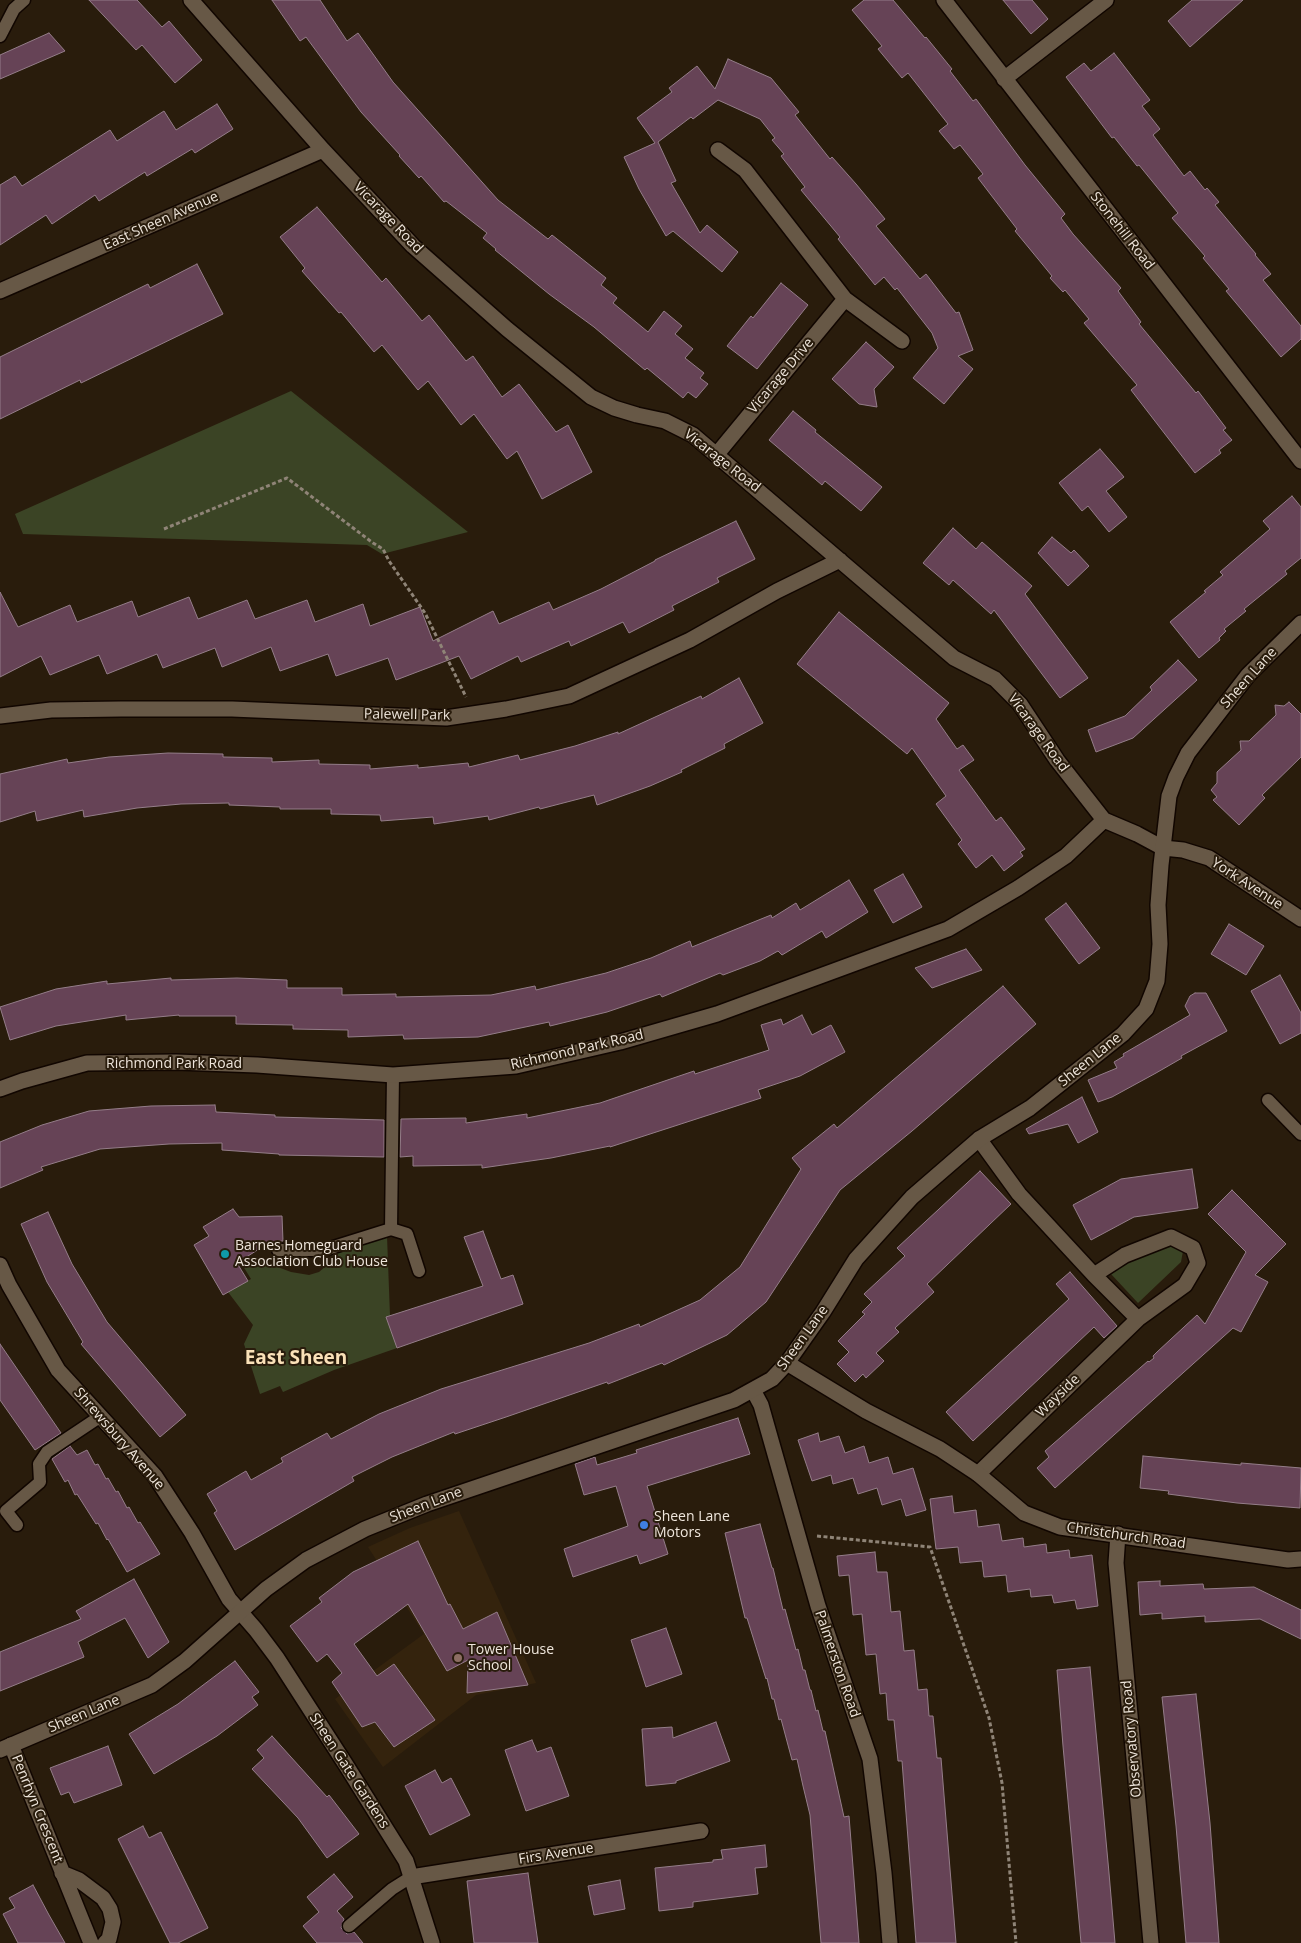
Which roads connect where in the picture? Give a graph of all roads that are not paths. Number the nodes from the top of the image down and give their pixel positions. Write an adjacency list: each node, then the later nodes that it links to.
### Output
1 (24, 0): 5 (lane)
2 (191, 0): 7 (street, Vicarage Road)
3 (944, 0): 6 (street, Stonehill Road)
4 (1106, 0): 6 (street)
5 (0, 36)
6 (1004, 79): 13 (street, Stonehill Road)
7 (323, 150): 9 (street, East Sheen Avenue); 12 (street, Vicarage Road)
8 (718, 150): 10 (street)
9 (0, 291)
10 (845, 299): 11 (street); 12 (street, Vicarage Drive)
11 (902, 341)
12 (717, 454): 14 (street, Vicarage Road)
13 (1301, 461)
14 (840, 560): 16 (street, Palewell Park); 17 (street, Vicarage Road)
15 (1301, 623): 18 (street, Sheen Lane)
16 (0, 716)
17 (1104, 820): 18 (street, Vicarage Road); 20 (street, Richmond Park Road)
18 (1162, 848): 19 (street, York Avenue); 24 (street, Sheen Lane)
19 (1301, 919)
20 (393, 1075): 21 (street, Richmond Park Road); 25 (lane)
21 (0, 1089)
22 (1268, 1100): 23 (lane)
23 (1301, 1134)
24 (979, 1139): 29 (street); 31 (street, Sheen Lane)
25 (391, 1229): 26 (lane); 28 (lane)
26 (278, 1250)
27 (0, 1265): 33 (street, Shrewsbury Avenue)
28 (419, 1271)
29 (1094, 1275): 30 (street); 30 (street, Wayside)
30 (1138, 1319): 34 (street, Wayside)
31 (787, 1363): 32 (street, Sheen Lane); 34 (street, Christchurch Road)
32 (753, 1390): 38 (street, Sheen Lane); 47 (street, Palmerston Road)
33 (101, 1416): 35 (lane); 38 (street, Shrewsbury Avenue)
34 (978, 1474): 36 (street, Christchurch Road)
35 (18, 1526)
36 (1118, 1534): 37 (street, Christchurch Road); 48 (street, Observatory Road)
37 (1301, 1559)
38 (239, 1613): 39 (street, Sheen Lane); 42 (street, Sheen Gate Gardens)
39 (6, 1747): 41 (street, Penrhyn Crescent)
40 (700, 1831): 42 (street, Firs Avenue)
41 (62, 1873): 44 (street, Penrhyn Crescent); 45 (street, Penrhyn Crescent)
42 (411, 1877): 43 (lane); 46 (street, Sheen Gate Gardens)
43 (349, 1926)
44 (91, 1943)
45 (105, 1943)
46 (432, 1943)
47 (890, 1943)
48 (1151, 1943)

